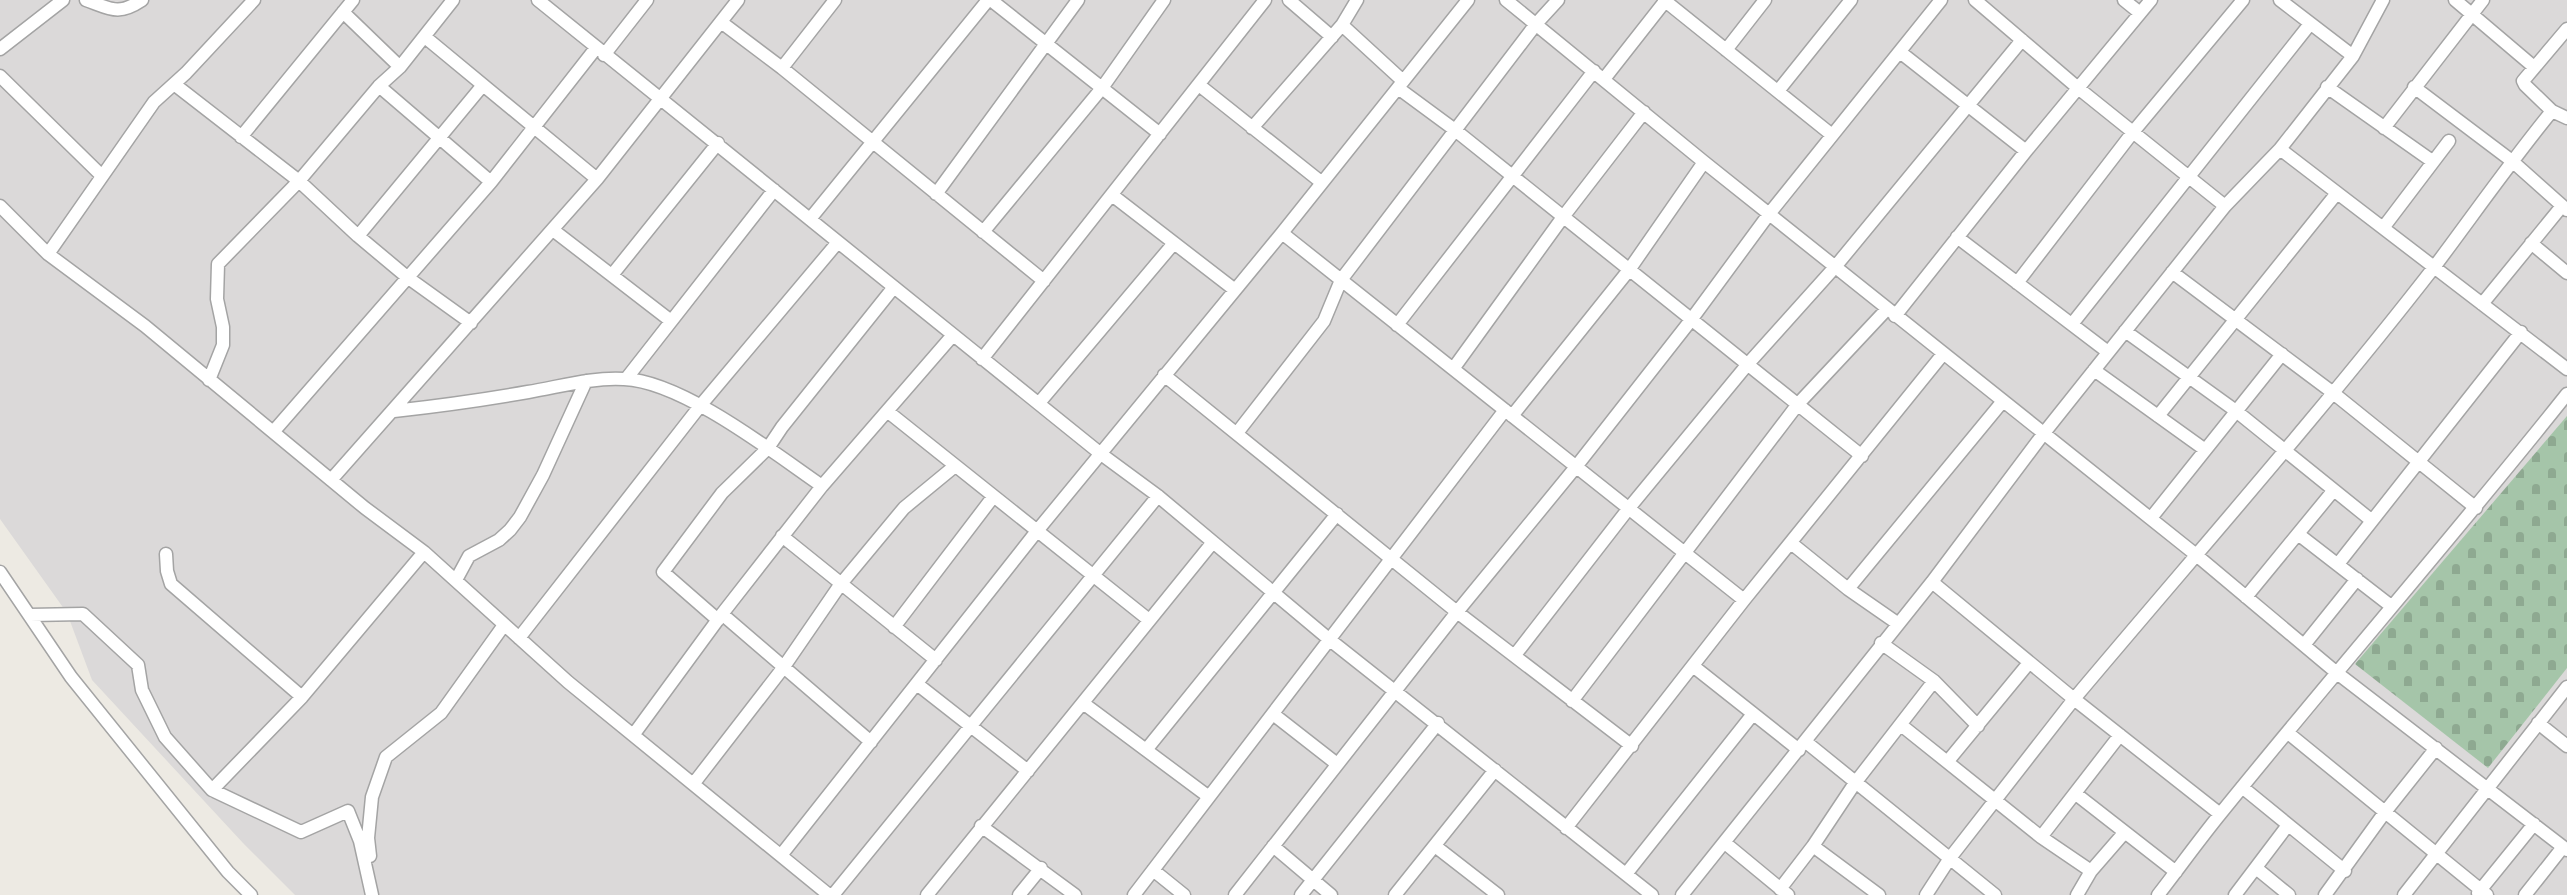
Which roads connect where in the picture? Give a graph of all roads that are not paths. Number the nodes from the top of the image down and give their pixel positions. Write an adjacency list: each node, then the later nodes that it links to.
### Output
1 (63, 0): 44 (street)
2 (86, 0): 3 (street)
3 (142, 0)
4 (254, 0): 54 (street)
5 (353, 0): 32 (street)
6 (453, 0): 40 (street)
7 (538, 0): 46 (street)
8 (647, 0): 46 (street)
9 (738, 0): 35 (street)
10 (835, 0): 51 (street)
11 (989, 0): 43 (street); 79 (street)
12 (1078, 0): 43 (street)
13 (1164, 0): 61 (street)
14 (1265, 0): 56 (street)
15 (1289, 0): 41 (street)
16 (1357, 0): 38 (street)
17 (1468, 0): 57 (street)
18 (1506, 0): 36 (street)
19 (1558, 0): 36 (street)
20 (1665, 0): 45 (street); 52 (street)
21 (1765, 0): 45 (street)
22 (1851, 0): 63 (street)
23 (1941, 0): 47 (street)
24 (1975, 0): 42 (street)
25 (2124, 0): 33 (street)
26 (2151, 0): 33 (street)
27 (2243, 0): 73 (street)
28 (2280, 0): 37 (street)
29 (2383, 0): 48 (street)
30 (2455, 0): 34 (street)
31 (2483, 0): 34 (street)
32 (343, 12): 49 (street); 76 (street)
33 (2140, 13): 62 (street)
34 (2471, 16): 50 (street); 60 (street)
35 (721, 22): 51 (street); 64 (street)
36 (1536, 24): 52 (street); 72 (street)
37 (2310, 24): 48 (street); 88 (street)
38 (1342, 25): 41 (street); 57 (street)
39 (2567, 29): 50 (street)
40 (425, 37): 49 (street); 55 (street)
41 (1332, 37): 70 (street)
42 (2022, 40): 62 (street); 65 (street)
43 (1043, 44): 61 (street); 95 (street)
44 (0, 49)
45 (1726, 50): 63 (street)
46 (600, 51): 64 (street); 69 (street)
47 (1900, 52): 65 (street); 75 (street)
48 (2353, 56): 59 (street)
49 (400, 67): 58 (street)
50 (2534, 67): 66 (street)
51 (782, 68): 79 (street)
52 (1599, 75): 67 (street); 87 (street)
53 (0, 76): 86 (street)
54 (174, 84): 76 (street); 86 (street)
55 (483, 85): 69 (street); 77 (street)
56 (1199, 85): 70 (street); 74 (street)
57 (1401, 85): 72 (street); 92 (street)
58 (379, 86): 77 (street); 90 (street)
59 (2327, 87): 71 (street); 81 (street)
60 (2414, 87): 71 (street); 84 (street)
61 (1102, 88): 74 (street); 105 (street)
62 (2078, 88): 73 (street); 82 (street)
63 (1778, 91): 75 (street)
64 (659, 98): 80 (street); 89 (street)
65 (1968, 105): 82 (street); 114 (street)
66 (2552, 111): 68 (street); 84 (street)
67 (1644, 112): 85 (street); 101 (street)
68 (2567, 118)
69 (535, 127): 89 (street); 91 (street)
70 (1252, 128): 92 (street)
71 (2384, 128): 83 (street)
72 (1455, 130): 87 (street); 120 (street)
73 (2133, 132): 88 (street); 122 (street)
74 (1160, 134): 96 (street)
75 (1832, 135): 100 (street)
76 (241, 137): 90 (street)
77 (439, 139): 91 (street); 107 (street)
78 (2449, 141): 83 (street)
79 (872, 142): 95 (street); 102 (street)
80 (718, 143): 93 (street); 118 (street)
81 (2280, 149): 94 (street); 98 (street)
82 (2026, 151): 108 (street)
83 (2432, 161): 103 (street)
84 (2512, 161): 99 (street); 113 (street)
85 (1704, 162): 100 (street); 115 (street)
86 (102, 176): 112 (street)
87 (1511, 176): 101 (street); 132 (street)
88 (2190, 177): 98 (street); 131 (street)
89 (597, 179): 104 (street)
90 (299, 181): 107 (street); 147 (street)
91 (491, 182): 119 (street)
92 (1321, 182): 106 (street)
93 (774, 190): 102 (street); 129 (street)
94 (2337, 193): 103 (street); 127 (street)
95 (936, 194): 105 (street)
96 (1112, 195): 110 (street); 121 (street)
97 (0, 206): 112 (street)
98 (2225, 206): 116 (street)
99 (2564, 208): 111 (street)
100 (1769, 214): 114 (street); 128 (street)
101 (1563, 217): 115 (street); 141 (street)
102 (810, 219): 109 (street)
103 (2383, 228): 113 (street)
104 (553, 230): 118 (street); 130 (street)
105 (983, 232): 121 (street)
106 (1282, 233): 120 (street); 124 (street)
107 (358, 236): 119 (street)
108 (1957, 237): 122 (street); 126 (street)
109 (838, 242): 123 (street); 154 (street)
110 (1174, 243): 124 (street); 152 (street)
111 (2531, 243): 117 (street); 125 (street)
112 (48, 254): 147 (street)
113 (2434, 266): 125 (street); 149 (street)
114 (1835, 267): 126 (street); 140 (street)
115 (1629, 270): 128 (street); 158 (street)
116 (2172, 272): 127 (street); 133 (street)
117 (2567, 273)
118 (612, 275): 129 (street)
119 (407, 277): 130 (street); 160 (street)
120 (1341, 280): 132 (street); 161 (street)
121 (1044, 281): 139 (street)
122 (2017, 283): 131 (street)
123 (894, 287): 135 (street); 163 (street)
124 (1235, 290): 144 (street)
125 (2482, 304): 134 (street)
126 (1891, 312): 137 (street); 153 (street)
127 (2234, 319): 138 (street); 146 (street)
128 (1691, 320): 140 (street); 170 (street)
129 (671, 321): 145 (street)
130 (471, 323): 155 (street)
131 (2072, 324): 136 (street)
132 (1397, 325): 141 (street)
133 (2125, 331): 136 (street); 146 (street)
134 (2521, 332): 142 (street); 168 (street)
135 (953, 335): 139 (street); 156 (street)
136 (2108, 352): 143 (street)
137 (1943, 354): 151 (street); 167 (street)
138 (2282, 354): 149 (street); 157 (street)
139 (982, 359): 152 (street)
140 (1747, 365): 153 (street); 176 (street)
141 (1453, 369): 158 (street)
142 (2567, 369)
143 (2094, 370): 159 (street); 162 (street)
144 (1164, 375): 161 (street); 166 (street)
145 (626, 379): 148 (street); 154 (street)
146 (2188, 379): 157 (street); 159 (street)
147 (209, 380): 160 (street)
148 (586, 381): 155 (street); 195 (street)
149 (2332, 392): 165 (street); 168 (street)
150 (2567, 394): 177 (street)
151 (2003, 401): 162 (street); 198 (street)
152 (1039, 403): 166 (street)
153 (1798, 404): 167 (street); 187 (street)
154 (700, 406): 163 (street); 210 (street)
155 (394, 411): 171 (street)
156 (887, 411): 169 (street); 172 (street)
157 (2236, 411): 164 (street); 165 (street)
158 (1509, 413): 170 (street); 190 (street)
159 (2158, 416): 164 (street)
160 (274, 431): 171 (street)
161 (1237, 433): 178 (street)
162 (2044, 433): 179 (street); 196 (street)
163 (768, 448): 172 (street); 205 (street)
164 (2204, 449): 179 (street)
165 (2285, 451): 173 (street); 189 (street)
166 (1101, 454): 174 (street); 181 (street)
167 (1862, 456): 185 (street)
168 (2418, 461): 177 (street); 180 (street)
169 (955, 466): 175 (street); 197 (street)
170 (1575, 468): 176 (street); 203 (street)
171 (331, 480): 186 (street)
172 (822, 486): 183 (street)
173 (2333, 491): 180 (street); 182 (street)
174 (1158, 496): 184 (street); 193 (street)
175 (993, 497): 181 (street); 209 (street)
176 (1629, 508): 187 (street); 214 (street)
177 (2476, 508): 202 (street)
178 (1337, 514): 190 (street); 199 (street)
179 (2151, 518): 189 (street)
180 (2371, 520): 191 (street)
181 (1037, 531): 193 (street); 215 (street)
182 (2298, 534): 191 (street); 200 (street)
183 (782, 536): 197 (street); 205 (street)
184 (1213, 542): 199 (street); 206 (street)
185 (1791, 543): 198 (street); 201 (street)
186 (424, 552): 195 (street); 224 (street)
187 (1683, 552): 201 (street); 226 (street)
188 (166, 554): 224 (street)
189 (2195, 554): 200 (street); 225 (street)
190 (1391, 558): 203 (street); 211 (street)
191 (2338, 564): 194 (street)
192 (0, 572): 204 (street)
193 (1091, 576): 206 (street); 232 (street)
194 (2357, 579): 202 (street); 213 (street)
195 (456, 580): 208 (street)
196 (1932, 582): 207 (street); 216 (street)
197 (840, 585): 209 (street); 218 (street)
198 (1848, 589): 207 (street)
199 (1273, 592): 211 (street); 243 (street)
200 (2246, 597): 213 (street)
201 (1744, 600): 217 (street)
202 (2391, 606): 219 (street)
203 (1457, 612): 214 (street); 223 (street)
204 (30, 615): 252 (street); 285 (street)
205 (720, 617): 218 (street); 236 (street)
206 (1149, 620): 227 (street)
207 (1897, 623): 212 (street)
208 (504, 625): 210 (street); 286 (street)
209 (894, 627): 215 (street)
210 (519, 638): 236 (street)
211 (1330, 640): 223 (street); 228 (street)
212 (1881, 643): 220 (street); 240 (street)
213 (2304, 645): 219 (street)
214 (1515, 655): 226 (street)
215 (936, 660): 221 (street)
216 (2028, 664): 225 (street); 234 (street)
217 (1693, 666): 229 (street); 239 (street)
218 (783, 668): 238 (street); 248 (street)
219 (2337, 673): 235 (street); 242 (street)
220 (1934, 681): 233 (street); 234 (street)
221 (917, 684): 232 (street); 238 (street)
222 (2567, 687): 231 (street)
223 (1396, 690): 230 (street); 245 (street)
224 (302, 697): 252 (street)
225 (2074, 699): 237 (street); 255 (street)
226 (1572, 701): 239 (street)
227 (1083, 703): 243 (street); 247 (street)
228 (1273, 714): 245 (street); 254 (street)
229 (1753, 714): 240 (street); 278 (street)
230 (1438, 723): 246 (street); 279 (street)
231 (2538, 723): 241 (street); 251 (street)
232 (969, 725): 247 (street); 287 (street)
233 (1901, 725): 244 (street); 249 (street)
234 (1978, 726): 244 (street)
235 (2288, 733): 250 (street); 256 (street)
236 (634, 734): 248 (street)
237 (2120, 735): 253 (street); 257 (street)
238 (871, 742): 270 (street)
239 (1632, 746): 261 (street)
240 (1802, 746): 249 (street); 264 (street)
241 (2567, 746)
242 (2436, 748): 251 (street); 256 (street)
243 (1146, 750): 254 (street)
244 (1948, 761): 255 (street)
245 (1337, 764): 265 (street)
246 (1495, 770): 261 (street); 266 (street)
247 (1028, 771): 260 (street)
248 (694, 783): 270 (street)
249 (1855, 783): 267 (street); 271 (street)
250 (2242, 787): 257 (street); 259 (street)
251 (2488, 787): 258 (street); 269 (street)
252 (212, 790): 286 (street)
253 (2076, 794): 262 (street); 263 (street)
254 (1209, 797): 274 (street)
255 (1995, 801): 263 (street); 271 (street)
256 (2385, 812): 269 (street); 276 (street)
257 (2220, 814): 277 (street)
258 (2534, 824): 268 (street); 283 (street)
259 (2288, 825): 273 (street); 276 (street)
260 (981, 826): 272 (street); 288 (street)
261 (1566, 828): 278 (street)
262 (2124, 833): 275 (street); 277 (street)
263 (2041, 837): 275 (street)
264 (1725, 843): 281 (street); 298 (street)
265 (1273, 846): 279 (street); 293 (street)
266 (1435, 846): 284 (street); 296 (street)
267 (1813, 846): 280 (street); 281 (street)
268 (2565, 848): 307 (street)
269 (2436, 853): 283 (street); 306 (street)
270 (782, 854): 287 (street)
271 (1950, 858): 300 (street); 301 (street)
272 (1041, 868): 289 (street); 290 (street)
273 (2256, 868): 303 (street); 304 (street)
274 (1153, 870): 291 (street); 292 (street)
275 (2091, 871): 302 (street)
276 (2345, 871): 305 (street)
277 (2176, 872): 282 (street)
278 (1626, 874): 297 (street)
279 (1314, 880): 294 (street); 295 (street)
280 (1861, 890): 299 (street)
281 (1784, 892)
282 (2164, 893)
283 (2481, 893)
284 (1494, 894)
285 (251, 895)
286 (373, 895)
287 (831, 895)
288 (927, 895)
289 (1019, 895)
290 (1075, 895)
291 (1134, 895)
292 (1184, 895)
293 (1235, 895)
294 (1301, 895)
295 (1331, 895)
296 (1395, 895)
297 (1652, 895)
298 (1682, 895)
299 (1879, 895)
300 (1926, 895)
301 (1995, 895)
302 (2077, 895)
303 (2235, 895)
304 (2289, 895)
305 (2325, 895)
306 (2404, 895)
307 (2525, 895)

